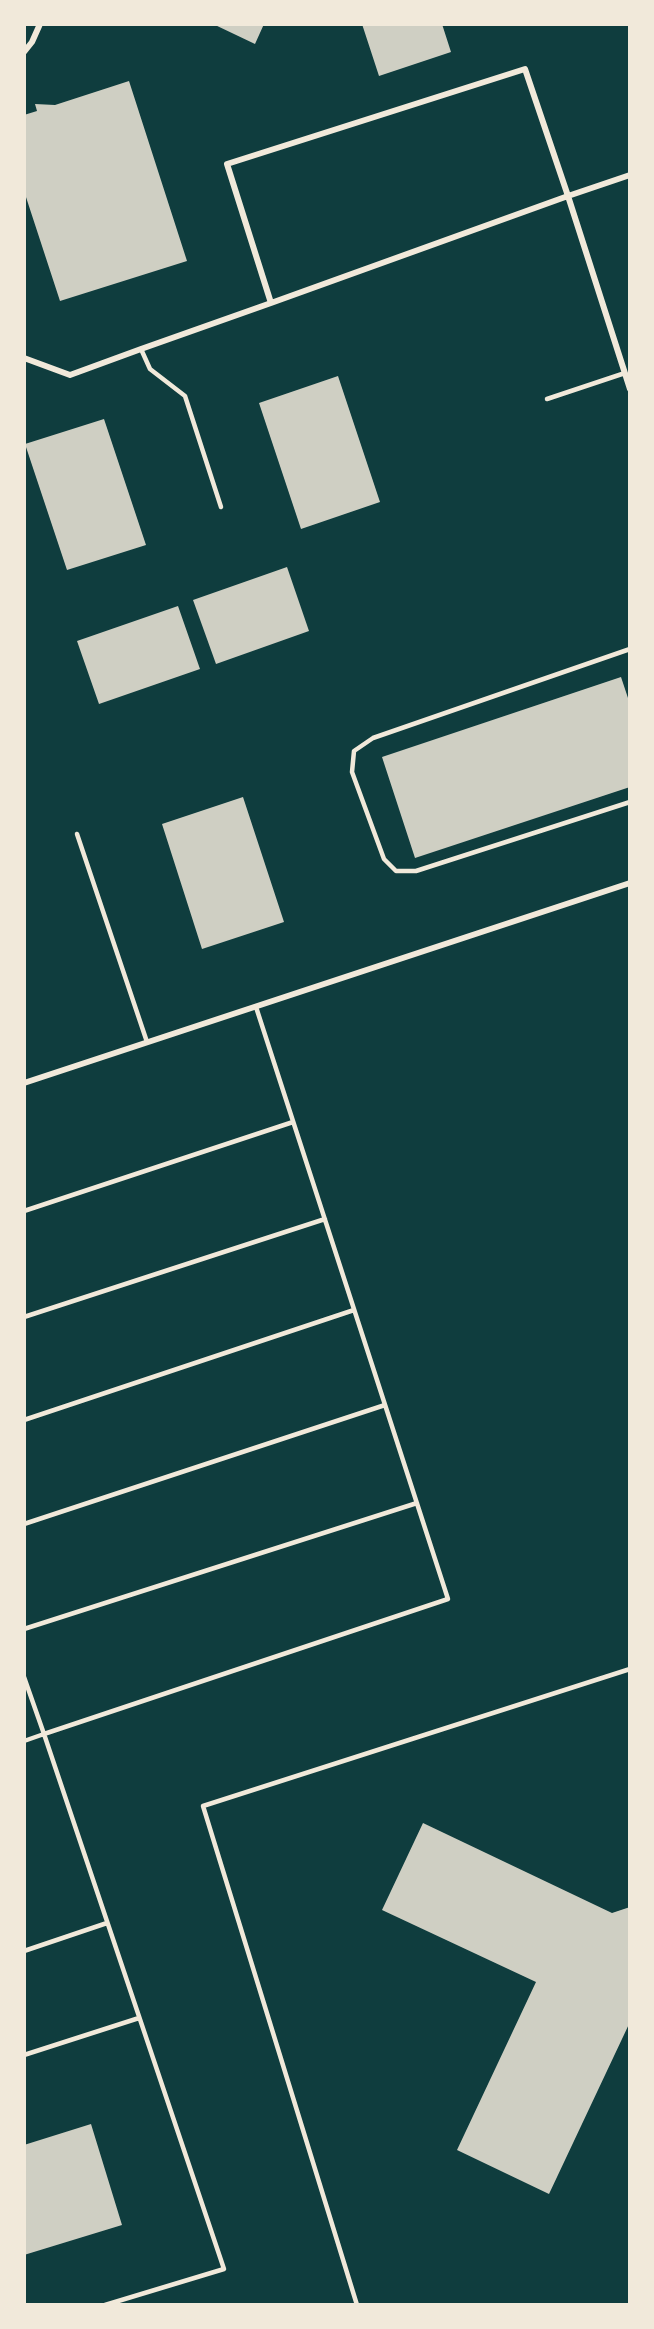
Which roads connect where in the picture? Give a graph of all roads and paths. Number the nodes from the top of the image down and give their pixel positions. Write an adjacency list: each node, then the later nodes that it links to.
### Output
1 (40, 24): 2 (street)
2 (24, 52)
3 (630, 175): 4 (street)
4 (568, 196): 5 (street); 5 (street); 8 (street)
5 (271, 303): 6 (street)
6 (141, 350): 7 (street); 11 (lane)
7 (24, 358)
8 (624, 373): 9 (street); 10 (lane)
9 (630, 389)
10 (547, 399)
11 (221, 507)
12 (630, 650): 13 (lane)
13 (630, 802)
14 (77, 834): 17 (lane)
15 (630, 883): 16 (street)
16 (256, 1007): 17 (street); 19 (lane)
17 (147, 1042): 18 (street)
18 (24, 1083)
19 (293, 1122): 20 (lane); 21 (lane)
20 (24, 1211)
21 (325, 1219): 22 (lane); 23 (lane)
22 (354, 1310): 24 (lane); 25 (lane)
23 (24, 1317)
24 (385, 1405): 26 (lane); 27 (lane)
25 (24, 1420)
26 (417, 1503): 28 (lane); 31 (lane)
27 (24, 1524)
28 (24, 1629)
29 (630, 1670): 38 (lane)
30 (24, 1677): 31 (lane)
31 (44, 1734): 32 (lane); 33 (lane)
32 (24, 1741)
33 (107, 1923): 34 (lane); 35 (lane)
34 (24, 1951)
35 (139, 2018): 36 (lane); 37 (lane)
36 (24, 2055)
37 (105, 2305)
38 (357, 2305)

